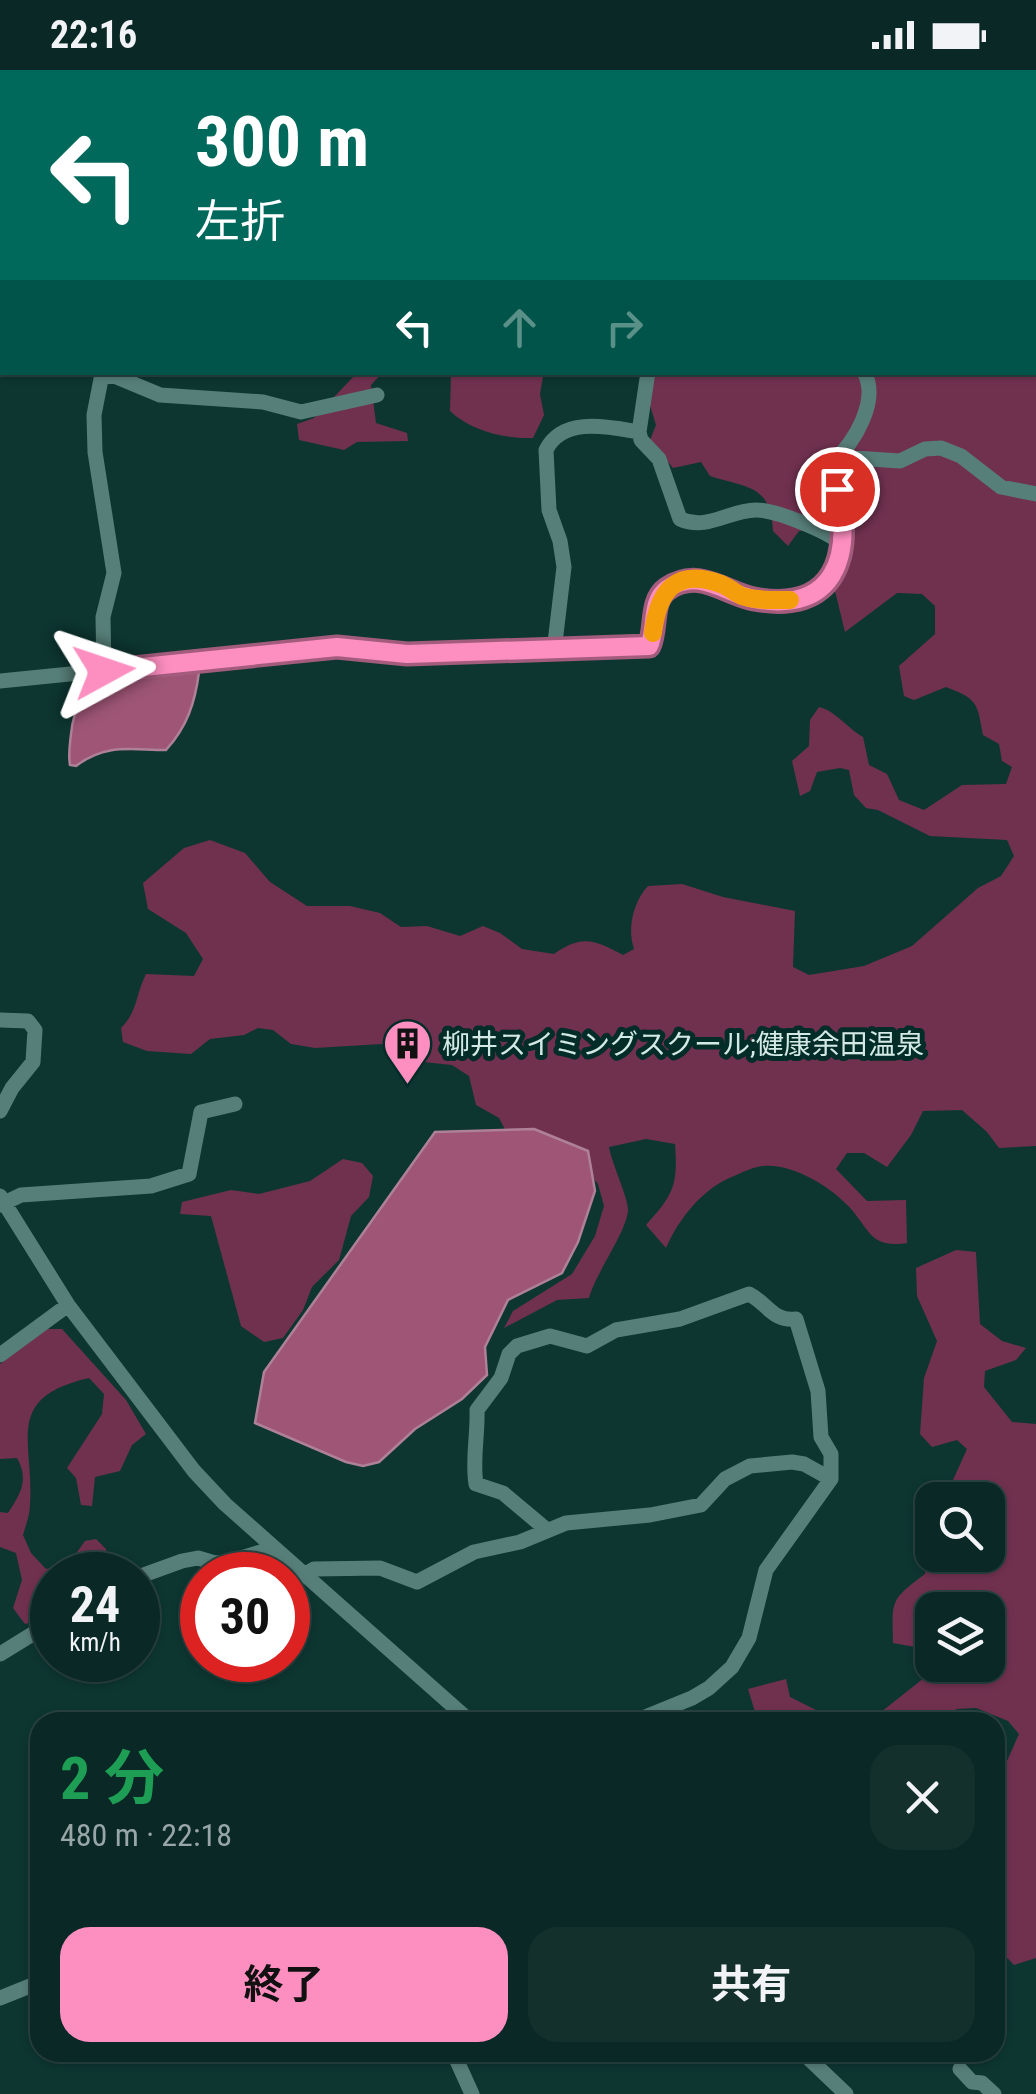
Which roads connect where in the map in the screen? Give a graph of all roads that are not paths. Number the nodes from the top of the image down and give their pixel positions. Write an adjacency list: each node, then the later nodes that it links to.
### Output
1 (105, 375): 11 (street)
2 (111, 375): 5 (street)
3 (648, 375): 6 (street)
4 (866, 375): 7 (street)
5 (377, 395)
6 (638, 432): 9 (street); 10 (street)
7 (839, 456): 8 (street); 9 (street)
8 (1036, 494)
9 (843, 545): 10 (street)
10 (554, 651): 11 (street)
11 (104, 671): 12 (street)
12 (0, 682)
13 (0, 1020): 15 (street)
14 (235, 1104): 16 (street)
15 (0, 1111)
16 (1, 1201): 17 (street)
17 (68, 1305): 18 (street); 21 (street)
18 (0, 1355)
19 (832, 1478): 20 (street); 20 (street); 29 (street)
20 (547, 1530): 24 (street)
21 (273, 1548): 22 (street); 23 (street)
22 (278, 1552)
23 (160, 1569)
24 (310, 1571)
25 (310, 1578): 28 (street)
26 (30, 1636): 27 (street)
27 (0, 1654)
28 (460, 1712)
29 (658, 1712)
30 (30, 1986): 31 (street)
31 (0, 1998)
32 (458, 2062): 35 (street)
33 (812, 2062): 36 (street)
34 (960, 2070): 37 (street)
35 (472, 2094)
36 (846, 2094)
37 (994, 2094)

